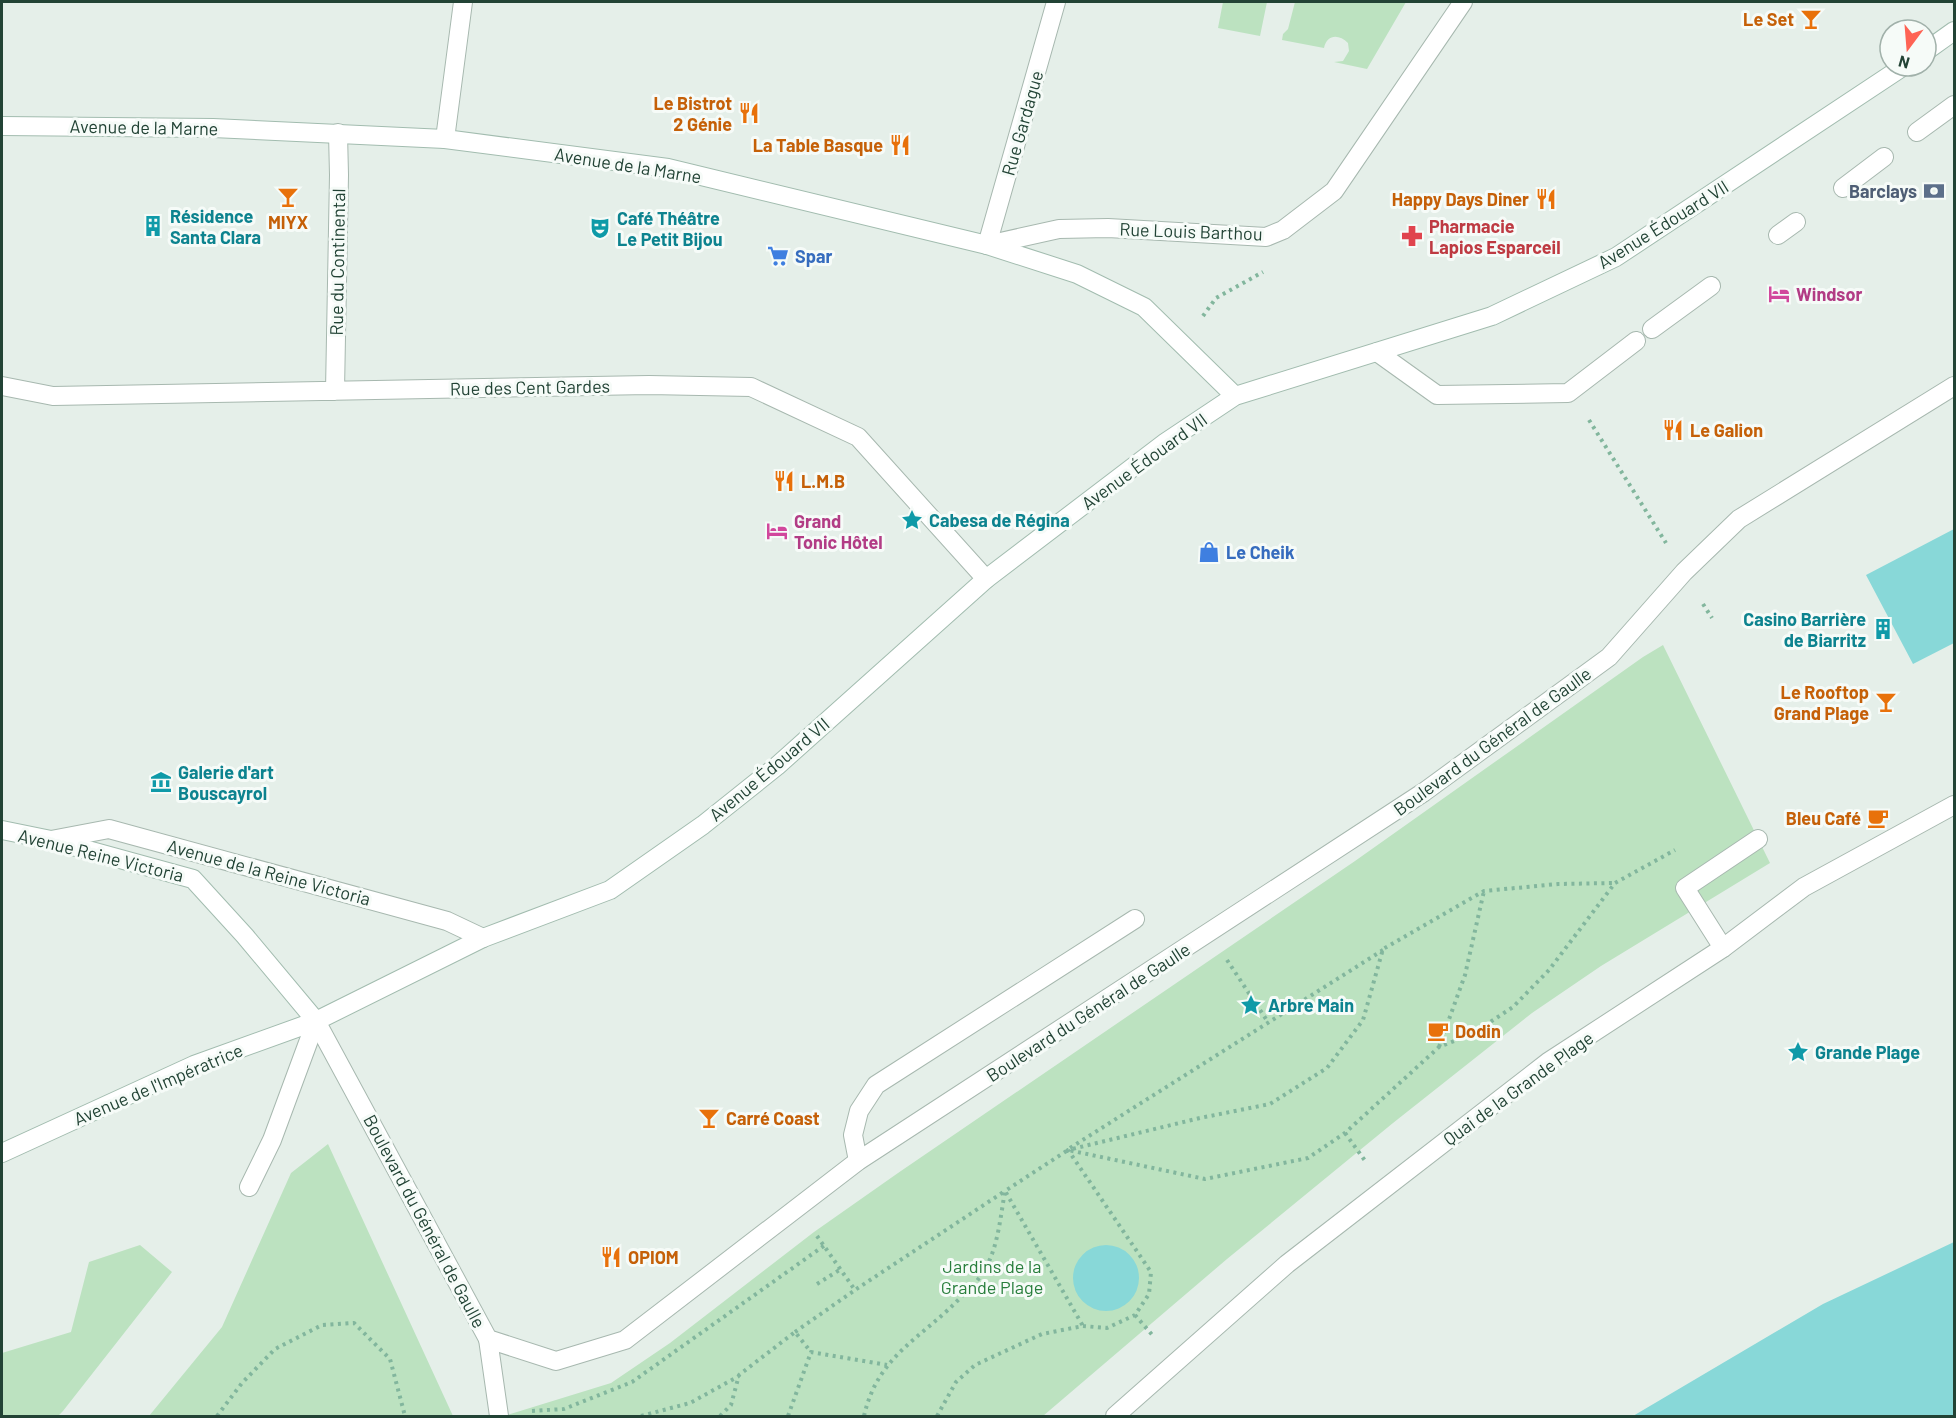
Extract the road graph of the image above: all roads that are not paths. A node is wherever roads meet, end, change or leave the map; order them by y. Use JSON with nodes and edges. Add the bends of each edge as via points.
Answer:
{"nodes":[{"id":1,"x":463,"y":2,"type":"edge"},
{"id":2,"x":1056,"y":2,"type":"edge"},
{"id":3,"x":1463,"y":2,"type":"edge"},
{"id":4,"x":1954,"y":31,"type":"edge"},
{"id":5,"x":1938,"y":42,"type":"edge"},
{"id":6,"x":1886,"y":78,"type":"edge"},
{"id":7,"x":1954,"y":105,"type":"edge"},
{"id":8,"x":2,"y":126,"type":"edge"},
{"id":9,"x":1917,"y":132,"type":"dead end"},
{"id":10,"x":338,"y":133,"type":"junction"},
{"id":11,"x":445,"y":139,"type":"junction"},
{"id":12,"x":1884,"y":157,"type":"dead end"},
{"id":13,"x":1843,"y":188,"type":"dead end"},
{"id":14,"x":1796,"y":222,"type":"dead end"},
{"id":15,"x":1778,"y":235,"type":"dead end"},
{"id":16,"x":987,"y":245,"type":"junction"},
{"id":17,"x":1711,"y":285,"type":"dead end"},
{"id":18,"x":1652,"y":329,"type":"dead end"},
{"id":19,"x":1636,"y":341,"type":"dead end"},
{"id":20,"x":1377,"y":352,"type":"junction"},
{"id":21,"x":2,"y":386,"type":"edge"},
{"id":22,"x":1954,"y":386,"type":"edge"},
{"id":23,"x":335,"y":391,"type":"junction"},
{"id":24,"x":1234,"y":396,"type":"junction"},
{"id":25,"x":986,"y":579,"type":"junction"},
{"id":26,"x":1954,"y":805,"type":"edge"},
{"id":27,"x":2,"y":830,"type":"edge"},
{"id":28,"x":1758,"y":839,"type":"dead end"},
{"id":29,"x":51,"y":840,"type":"junction"},
{"id":30,"x":1134,"y":919,"type":"dead end"},
{"id":31,"x":483,"y":938,"type":"junction"},
{"id":32,"x":1723,"y":948,"type":"junction"},
{"id":33,"x":316,"y":1021,"type":"junction"},
{"id":34,"x":2,"y":1153,"type":"edge"},
{"id":35,"x":858,"y":1161,"type":"junction"},
{"id":36,"x":249,"y":1188,"type":"dead end"},
{"id":37,"x":488,"y":1339,"type":"junction"},
{"id":38,"x":499,"y":1416,"type":"edge"},
{"id":39,"x":1115,"y":1416,"type":"edge"}],
"edges":[{"from":1,"to":11,"type":"street"},
{"from":2,"to":16,"type":"street","name":"Rue Gardague"},
{"from":3,"to":16,"type":"street","name":"Rue Louis Barthou","via":[[1334,191],[1283,230],[1266,237],[1059,229]]},
{"from":4,"to":5,"type":"street"},
{"from":6,"to":20,"type":"street","name":"Avenue Édouard VII","via":[[1616,257],[1492,316]]},
{"from":7,"to":9,"type":"street"},
{"from":8,"to":10,"type":"street","name":"Avenue de la Marne"},
{"from":10,"to":11,"type":"street","name":"Avenue de la Marne"},
{"from":10,"to":23,"type":"street","name":"Rue du Continental"},
{"from":11,"to":16,"type":"street","name":"Avenue de la Marne","via":[[668,168]]},
{"from":12,"to":13,"type":"street"},
{"from":14,"to":15,"type":"street"},
{"from":16,"to":24,"type":"street","name":"Avenue de la Marne","via":[[1077,274],[1144,307]]},
{"from":17,"to":18,"type":"street"},
{"from":19,"to":20,"type":"street","via":[[1568,393],[1437,395]]},
{"from":20,"to":24,"type":"street","name":"Avenue Édouard VII"},
{"from":21,"to":23,"type":"street","name":"Rue des Cent Gardes","via":[[53,396]]},
{"from":22,"to":35,"type":"street","name":"Boulevard du Général de Gaulle","via":[[1739,519],[1684,572],[1609,657],[1424,792]]},
{"from":23,"to":25,"type":"street","name":"Rue des Cent Gardes","via":[[751,387],[858,437]]},
{"from":24,"to":25,"type":"street","name":"Avenue Édouard VII","via":[[1166,442]]},
{"from":25,"to":31,"type":"street","name":"Avenue Édouard VII","via":[[777,765],[703,825],[610,890]]},
{"from":26,"to":32,"type":"street","name":"Quai de la Grande Plage","via":[[1804,886]]},
{"from":27,"to":29,"type":"street","name":"Avenue Reine Victoria"},
{"from":28,"to":32,"type":"street","via":[[1685,888]]},
{"from":29,"to":31,"type":"street","name":"Avenue de la Reine Victoria","via":[[109,829],[447,921]]},
{"from":29,"to":33,"type":"street","name":"Avenue Reine Victoria","via":[[193,879]]},
{"from":30,"to":35,"type":"street","via":[[876,1085],[860,1111],[853,1135]]},
{"from":31,"to":33,"type":"street","name":"Avenue Édouard VII"},
{"from":32,"to":39,"type":"street","name":"Quai de la Grande Plage","via":[[1548,1062],[1287,1264]]},
{"from":33,"to":34,"type":"street","name":"Avenue de l'Impératrice","via":[[194,1065]]},
{"from":33,"to":36,"type":"street","via":[[272,1140]]},
{"from":33,"to":37,"type":"street","name":"Boulevard du Général de Gaulle"},
{"from":35,"to":37,"type":"street","name":"Boulevard du Général de Gaulle","via":[[625,1340],[556,1361]]},
{"from":37,"to":38,"type":"street"}]}
